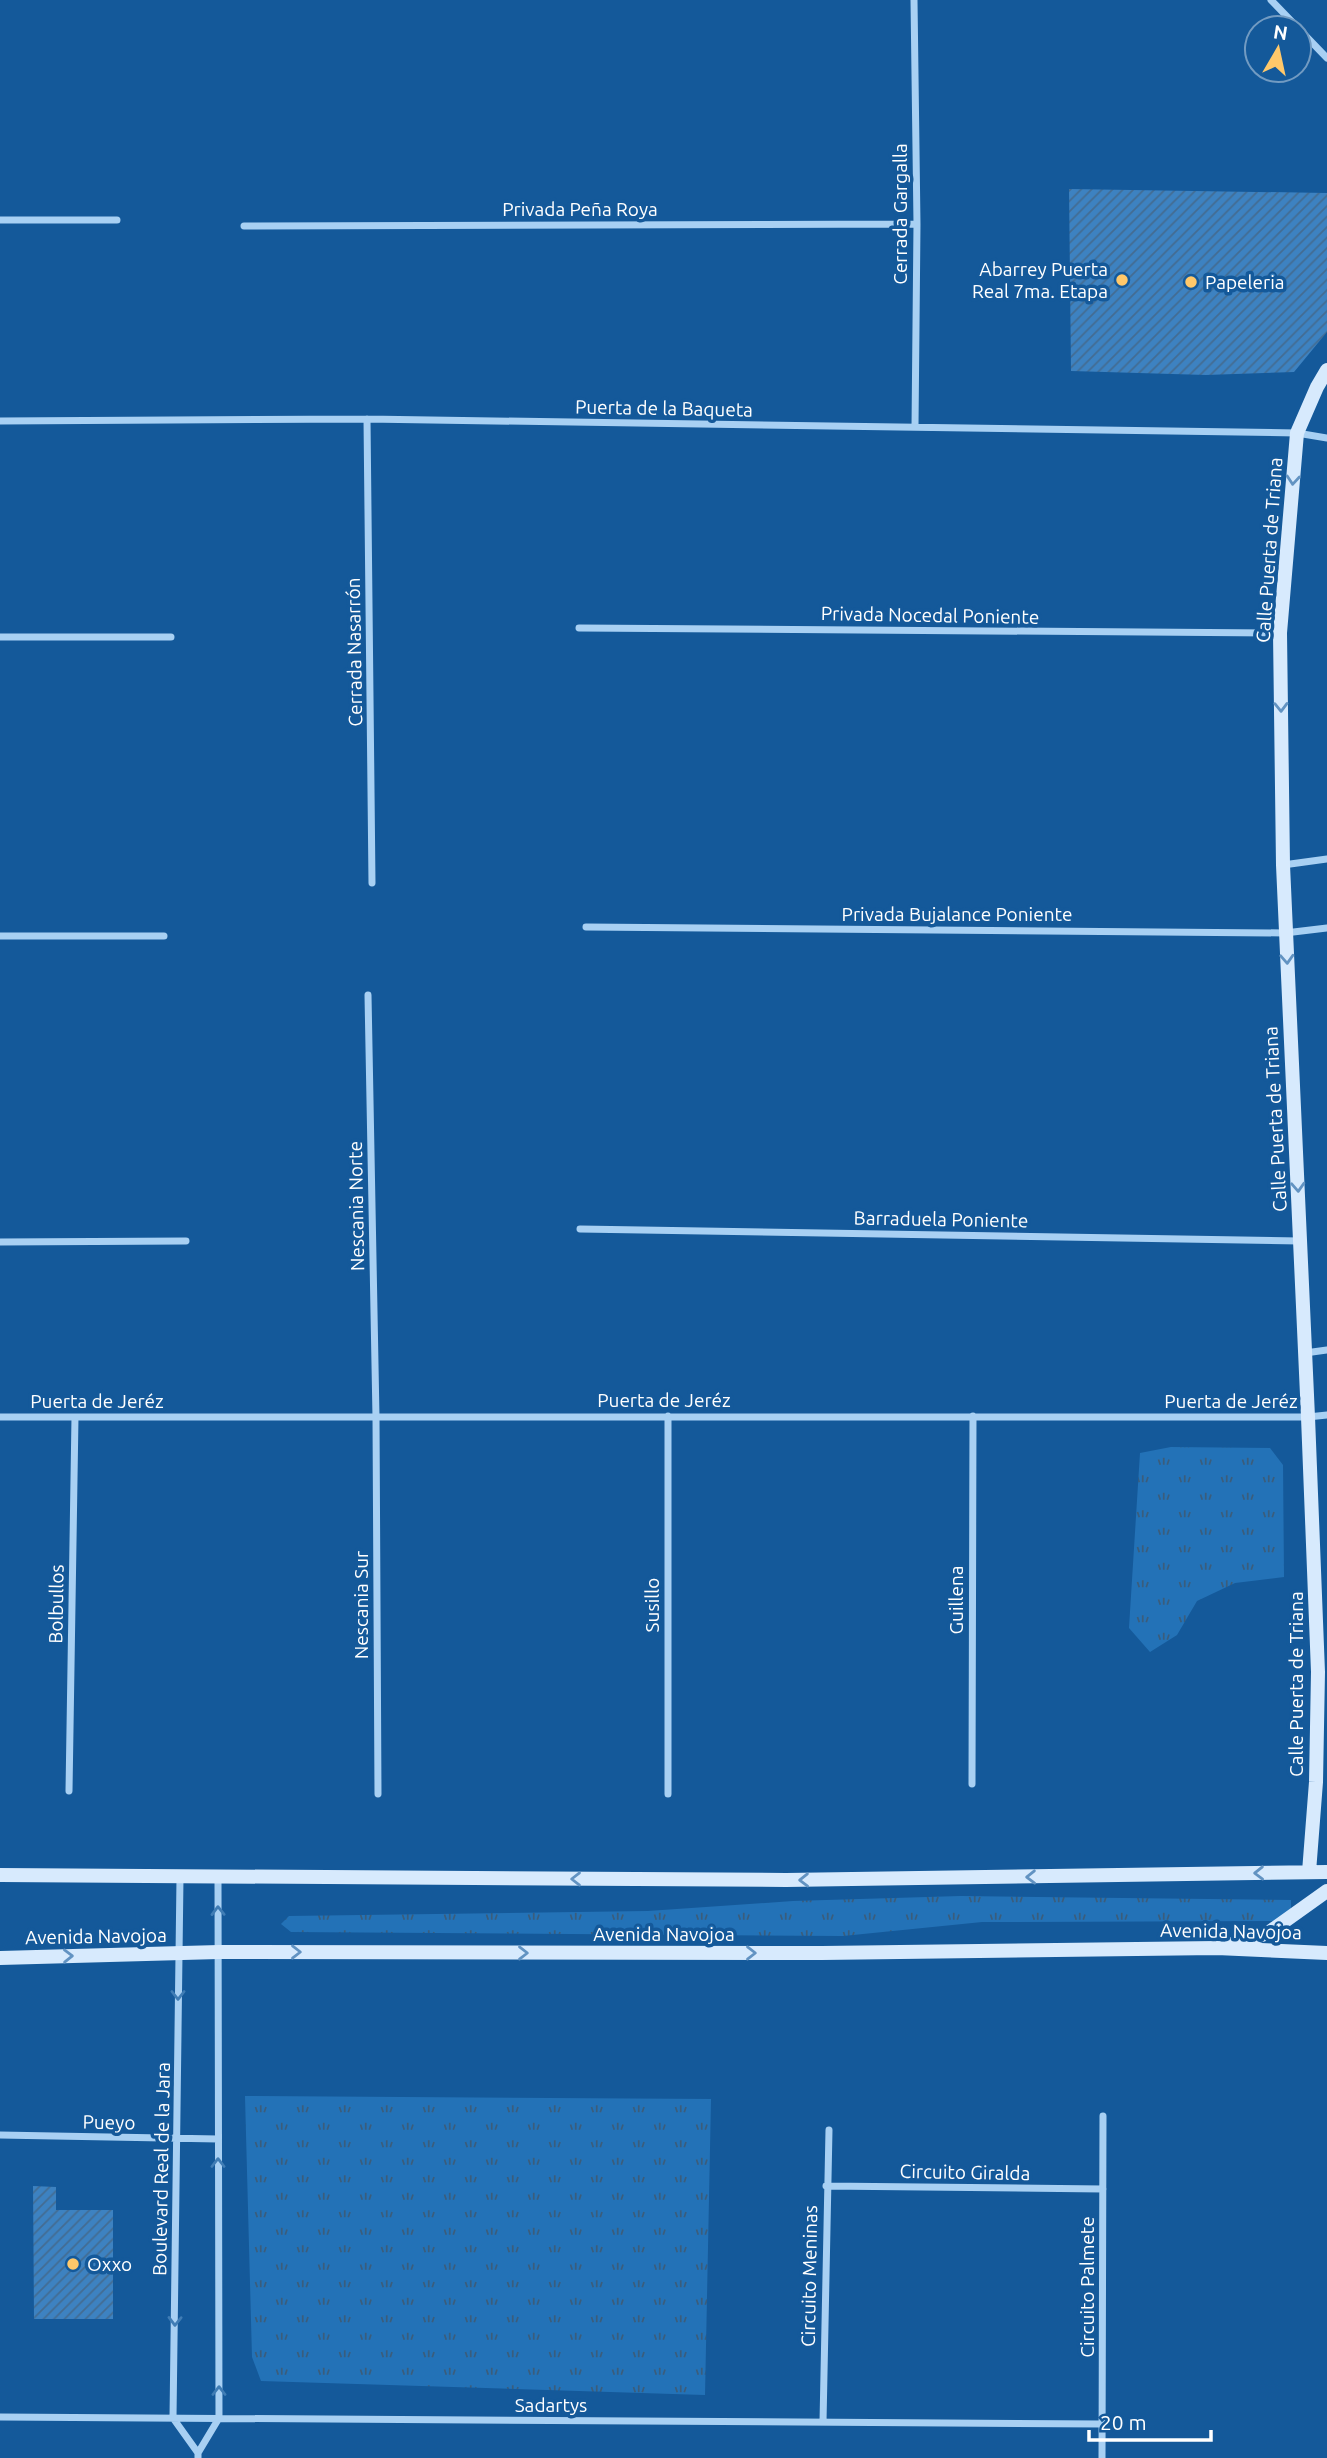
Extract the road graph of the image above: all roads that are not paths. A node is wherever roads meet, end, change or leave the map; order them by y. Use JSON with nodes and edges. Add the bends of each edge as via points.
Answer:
{"nodes":[{"id":1,"x":914,"y":0,"type":"edge"},
{"id":2,"x":1271,"y":0,"type":"edge"},
{"id":3,"x":1285,"y":14,"type":"edge"},
{"id":4,"x":1313,"y":43,"type":"edge"},
{"id":5,"x":1327,"y":58,"type":"edge"},
{"id":6,"x":117,"y":219,"type":"dead end"},
{"id":7,"x":0,"y":220,"type":"edge"},
{"id":8,"x":917,"y":224,"type":"junction"},
{"id":9,"x":244,"y":226,"type":"dead end"},
{"id":10,"x":1327,"y":370,"type":"edge"},
{"id":11,"x":367,"y":419,"type":"junction"},
{"id":12,"x":0,"y":421,"type":"edge"},
{"id":13,"x":915,"y":427,"type":"junction"},
{"id":14,"x":1297,"y":433,"type":"junction"},
{"id":15,"x":1327,"y":438,"type":"edge"},
{"id":16,"x":579,"y":628,"type":"dead end"},
{"id":17,"x":1280,"y":633,"type":"junction"},
{"id":18,"x":0,"y":637,"type":"edge"},
{"id":19,"x":171,"y":637,"type":"dead end"},
{"id":20,"x":1327,"y":859,"type":"edge"},
{"id":21,"x":1283,"y":865,"type":"junction"},
{"id":22,"x":372,"y":883,"type":"dead end"},
{"id":23,"x":586,"y":927,"type":"dead end"},
{"id":24,"x":1327,"y":928,"type":"edge"},
{"id":25,"x":1285,"y":933,"type":"junction"},
{"id":26,"x":0,"y":936,"type":"edge"},
{"id":27,"x":164,"y":936,"type":"dead end"},
{"id":28,"x":368,"y":995,"type":"dead end"},
{"id":29,"x":580,"y":1229,"type":"dead end"},
{"id":30,"x":186,"y":1241,"type":"dead end"},
{"id":31,"x":1301,"y":1241,"type":"junction"},
{"id":32,"x":0,"y":1242,"type":"edge"},
{"id":33,"x":1327,"y":1350,"type":"edge"},
{"id":34,"x":1305,"y":1353,"type":"junction"},
{"id":35,"x":1327,"y":1415,"type":"edge"},
{"id":36,"x":668,"y":1416,"type":"junction"},
{"id":37,"x":973,"y":1416,"type":"junction"},
{"id":38,"x":0,"y":1417,"type":"edge"},
{"id":39,"x":75,"y":1417,"type":"junction"},
{"id":40,"x":376,"y":1417,"type":"junction"},
{"id":41,"x":1308,"y":1417,"type":"junction"},
{"id":42,"x":1322,"y":1672,"type":"edge"},
{"id":43,"x":972,"y":1784,"type":"dead end"},
{"id":44,"x":69,"y":1791,"type":"dead end"},
{"id":45,"x":378,"y":1794,"type":"dead end"},
{"id":46,"x":668,"y":1794,"type":"dead end"},
{"id":47,"x":1309,"y":1872,"type":"junction"},
{"id":48,"x":1327,"y":1872,"type":"edge"},
{"id":49,"x":0,"y":1875,"type":"edge"},
{"id":50,"x":180,"y":1878,"type":"junction"},
{"id":51,"x":218,"y":1878,"type":"junction"},
{"id":52,"x":1327,"y":1891,"type":"edge"},
{"id":53,"x":1217,"y":1948,"type":"junction"},
{"id":54,"x":219,"y":1952,"type":"junction"},
{"id":55,"x":178,"y":1953,"type":"junction"},
{"id":56,"x":1327,"y":1953,"type":"edge"},
{"id":57,"x":0,"y":1958,"type":"edge"},
{"id":58,"x":1103,"y":2116,"type":"dead end"},
{"id":59,"x":829,"y":2130,"type":"dead end"},
{"id":60,"x":0,"y":2136,"type":"edge"},
{"id":61,"x":177,"y":2139,"type":"junction"},
{"id":62,"x":218,"y":2139,"type":"junction"},
{"id":63,"x":826,"y":2186,"type":"junction"},
{"id":64,"x":1103,"y":2189,"type":"junction"},
{"id":65,"x":0,"y":2417,"type":"edge"},
{"id":66,"x":173,"y":2418,"type":"junction"},
{"id":67,"x":219,"y":2418,"type":"junction"},
{"id":68,"x":823,"y":2422,"type":"junction"},
{"id":69,"x":1102,"y":2424,"type":"junction"},
{"id":70,"x":198,"y":2456,"type":"edge"},
{"id":71,"x":1102,"y":2458,"type":"edge"}],
"edges":[{"from":1,"to":8,"type":"street","name":"Cerrada Gargalla"},
{"from":2,"to":3,"type":"street"},
{"from":4,"to":5,"type":"street"},
{"from":6,"to":7,"type":"street"},
{"from":8,"to":9,"type":"street","name":"Privada Peña Roya"},
{"from":8,"to":13,"type":"street","name":"Cerrada Gargalla"},
{"from":10,"to":14,"type":"street","name":"Calle Puerta de Triana"},
{"from":11,"to":12,"type":"street","name":"Puerta de la Baqueta"},
{"from":11,"to":13,"type":"street","name":"Puerta de la Baqueta"},
{"from":11,"to":22,"type":"street","name":"Cerrada Nasarrón"},
{"from":13,"to":14,"type":"street","name":"Puerta de la Baqueta"},
{"from":14,"to":15,"type":"street","name":"Puerta de la Baqueta"},
{"from":14,"to":17,"type":"street","name":"Calle Puerta de Triana","one_way":true},
{"from":16,"to":17,"type":"street","name":"Privada Nocedal Poniente"},
{"from":17,"to":21,"type":"street","name":"Calle Puerta de Triana","one_way":true},
{"from":18,"to":19,"type":"street"},
{"from":20,"to":21,"type":"street"},
{"from":21,"to":25,"type":"street","name":"Calle Puerta de Triana"},
{"from":23,"to":25,"type":"street","name":"Privada Bujalance Poniente"},
{"from":24,"to":25,"type":"street","name":"Privada Bujalance Poniente"},
{"from":25,"to":31,"type":"street","name":"Calle Puerta de Triana","one_way":true},
{"from":26,"to":27,"type":"street"},
{"from":28,"to":40,"type":"street","name":"Nescania Norte"},
{"from":29,"to":31,"type":"street","name":"Barraduela Poniente"},
{"from":30,"to":32,"type":"street"},
{"from":31,"to":34,"type":"street","name":"Calle Puerta de Triana"},
{"from":33,"to":34,"type":"street"},
{"from":34,"to":41,"type":"street","name":"Calle Puerta de Triana"},
{"from":35,"to":41,"type":"street","name":"Puerta de Jeréz"},
{"from":36,"to":37,"type":"street","name":"Puerta de Jeréz"},
{"from":36,"to":40,"type":"street","name":"Puerta de Jeréz"},
{"from":36,"to":46,"type":"street","name":"Susillo"},
{"from":37,"to":41,"type":"street","name":"Puerta de Jeréz"},
{"from":37,"to":43,"type":"street","name":"Guillena"},
{"from":38,"to":39,"type":"street","name":"Puerta de Jeréz"},
{"from":39,"to":40,"type":"street","name":"Puerta de Jeréz"},
{"from":39,"to":44,"type":"street","name":"Bolbullos"},
{"from":40,"to":45,"type":"street","name":"Nescania Sur"},
{"from":41,"to":42,"type":"street","name":"Calle Puerta de Triana"},
{"from":42,"to":47,"type":"street","name":"Calle Puerta de Triana"},
{"from":47,"to":48,"type":"street"},
{"from":47,"to":51,"type":"street","one_way":true,"via":[[786,1880]]},
{"from":49,"to":50,"type":"street"},
{"from":50,"to":51,"type":"street"},
{"from":50,"to":55,"type":"street","name":"Boulevard Real de la Jara"},
{"from":54,"to":51,"type":"street","one_way":true},
{"from":52,"to":53,"type":"street","via":[[1268,1933]]},
{"from":54,"to":53,"type":"street","name":"Avenida Navojoa","one_way":true},
{"from":53,"to":56,"type":"street","name":"Avenida Navojoa"},
{"from":54,"to":55,"type":"street","name":"Avenida Navojoa"},
{"from":54,"to":62,"type":"street"},
{"from":57,"to":55,"type":"street","name":"Avenida Navojoa","one_way":true},
{"from":55,"to":61,"type":"street","name":"Boulevard Real de la Jara","one_way":true},
{"from":58,"to":64,"type":"street","name":"Circuito Palmete"},
{"from":59,"to":63,"type":"street","name":"Circuito Meninas"},
{"from":60,"to":61,"type":"street","name":"Pueyo"},
{"from":61,"to":62,"type":"street","name":"Pueyo"},
{"from":61,"to":66,"type":"street","name":"Boulevard Real de la Jara","one_way":true},
{"from":67,"to":62,"type":"street","one_way":true},
{"from":63,"to":64,"type":"street","name":"Circuito Giralda"},
{"from":63,"to":68,"type":"street","name":"Circuito Meninas"},
{"from":64,"to":69,"type":"street","name":"Circuito Palmete"},
{"from":65,"to":66,"type":"street","name":"Sadartys"},
{"from":66,"to":67,"type":"street","name":"Sadartys"},
{"from":66,"to":70,"type":"street"},
{"from":67,"to":68,"type":"street","name":"Sadartys"},
{"from":67,"to":70,"type":"street"},
{"from":68,"to":69,"type":"street","name":"Sadartys"},
{"from":69,"to":71,"type":"street","name":"Circuito Palmete"}]}
